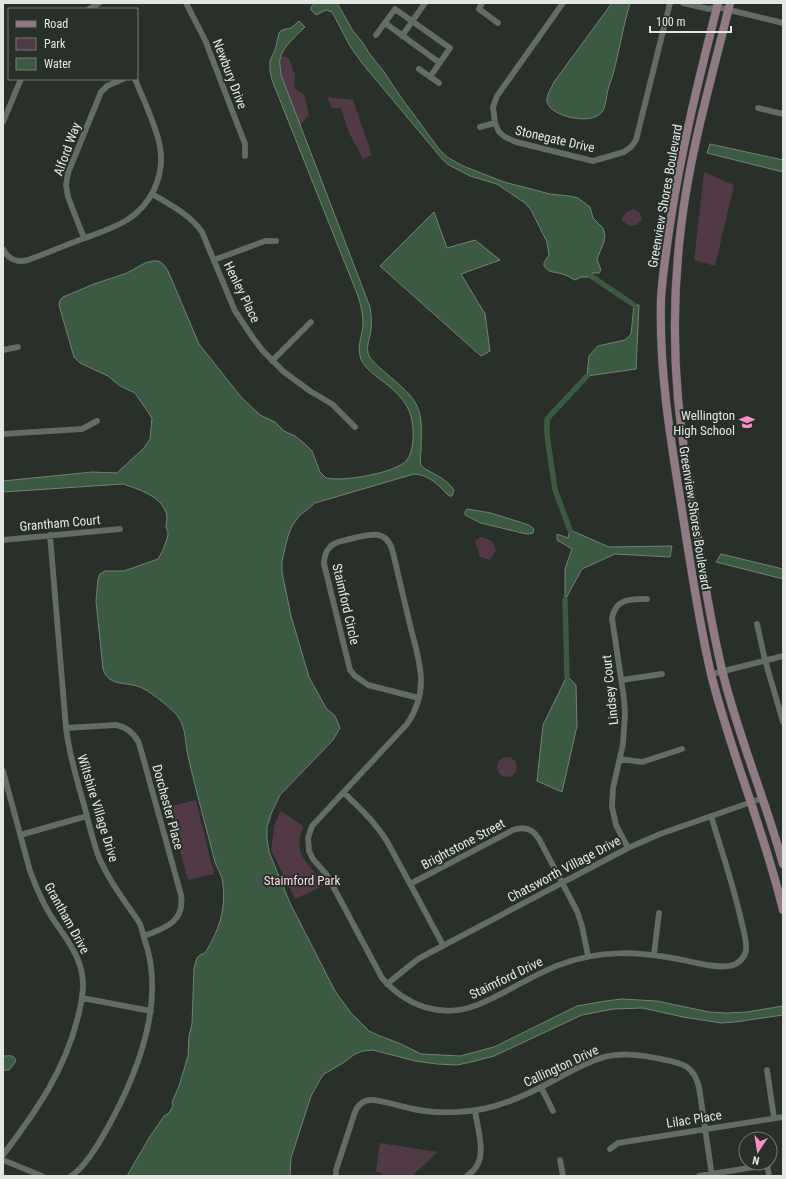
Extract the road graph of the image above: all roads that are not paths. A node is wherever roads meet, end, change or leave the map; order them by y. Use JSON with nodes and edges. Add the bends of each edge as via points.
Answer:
{"nodes":[{"id":1,"x":99,"y":3,"type":"edge"},
{"id":2,"x":186,"y":3,"type":"edge"},
{"id":3,"x":425,"y":3,"type":"edge"},
{"id":4,"x":482,"y":3,"type":"edge"},
{"id":5,"x":563,"y":3,"type":"edge"},
{"id":6,"x":670,"y":3,"type":"edge"},
{"id":7,"x":684,"y":3,"type":"edge"},
{"id":8,"x":716,"y":4,"type":"edge"},
{"id":9,"x":730,"y":6,"type":"edge"},
{"id":10,"x":91,"y":7,"type":"edge"},
{"id":11,"x":412,"y":22,"type":"junction"},
{"id":12,"x":385,"y":23,"type":"junction"},
{"id":13,"x":498,"y":23,"type":"dead end"},
{"id":14,"x":783,"y":23,"type":"edge"},
{"id":15,"x":376,"y":35,"type":"dead end"},
{"id":16,"x":402,"y":36,"type":"junction"},
{"id":17,"x":440,"y":63,"type":"junction"},
{"id":18,"x":419,"y":69,"type":"dead end"},
{"id":19,"x":430,"y":77,"type":"junction"},
{"id":20,"x":21,"y":80,"type":"edge"},
{"id":21,"x":121,"y":80,"type":"edge"},
{"id":22,"x":135,"y":80,"type":"edge"},
{"id":23,"x":439,"y":83,"type":"dead end"},
{"id":24,"x":758,"y":108,"type":"dead end"},
{"id":25,"x":783,"y":114,"type":"edge"},
{"id":26,"x":3,"y":122,"type":"edge"},
{"id":27,"x":495,"y":123,"type":"junction"},
{"id":28,"x":480,"y":127,"type":"dead end"},
{"id":29,"x":245,"y":156,"type":"dead end"},
{"id":30,"x":152,"y":194,"type":"junction"},
{"id":31,"x":84,"y":238,"type":"junction"},
{"id":32,"x":276,"y":241,"type":"dead end"},
{"id":33,"x":3,"y":250,"type":"edge"},
{"id":34,"x":214,"y":260,"type":"junction"},
{"id":35,"x":311,"y":322,"type":"dead end"},
{"id":36,"x":18,"y":347,"type":"dead end"},
{"id":37,"x":3,"y":350,"type":"edge"},
{"id":38,"x":272,"y":361,"type":"junction"},
{"id":39,"x":97,"y":421,"type":"dead end"},
{"id":40,"x":355,"y":427,"type":"dead end"},
{"id":41,"x":3,"y":434,"type":"edge"},
{"id":42,"x":688,"y":473,"type":"junction"},
{"id":43,"x":676,"y":474,"type":"junction"},
{"id":44,"x":120,"y":529,"type":"dead end"},
{"id":45,"x":50,"y":535,"type":"junction"},
{"id":46,"x":3,"y":540,"type":"edge"},
{"id":47,"x":647,"y":599,"type":"dead end"},
{"id":48,"x":757,"y":624,"type":"dead end"},
{"id":49,"x":783,"y":656,"type":"edge"},
{"id":50,"x":766,"y":660,"type":"junction"},
{"id":51,"x":722,"y":671,"type":"junction"},
{"id":52,"x":662,"y":674,"type":"dead end"},
{"id":53,"x":712,"y":674,"type":"junction"},
{"id":54,"x":622,"y":680,"type":"junction"},
{"id":55,"x":419,"y":698,"type":"junction"},
{"id":56,"x":783,"y":722,"type":"edge"},
{"id":57,"x":66,"y":728,"type":"junction"},
{"id":58,"x":682,"y":749,"type":"dead end"},
{"id":59,"x":620,"y":759,"type":"junction"},
{"id":60,"x":3,"y":771,"type":"edge"},
{"id":61,"x":344,"y":792,"type":"junction"},
{"id":62,"x":762,"y":798,"type":"junction"},
{"id":63,"x":752,"y":802,"type":"junction"},
{"id":64,"x":87,"y":816,"type":"junction"},
{"id":65,"x":711,"y":816,"type":"junction"},
{"id":66,"x":20,"y":835,"type":"junction"},
{"id":67,"x":628,"y":848,"type":"junction"},
{"id":68,"x":783,"y":864,"type":"edge"},
{"id":69,"x":562,"y":883,"type":"junction"},
{"id":70,"x":410,"y":884,"type":"junction"},
{"id":71,"x":783,"y":910,"type":"edge"},
{"id":72,"x":660,"y":913,"type":"dead end"},
{"id":73,"x":144,"y":936,"type":"junction"},
{"id":74,"x":443,"y":946,"type":"junction"},
{"id":75,"x":654,"y":954,"type":"junction"},
{"id":76,"x":588,"y":956,"type":"junction"},
{"id":77,"x":387,"y":984,"type":"junction"},
{"id":78,"x":82,"y":998,"type":"junction"},
{"id":79,"x":151,"y":1010,"type":"junction"},
{"id":80,"x":767,"y":1070,"type":"dead end"},
{"id":81,"x":541,"y":1088,"type":"junction"},
{"id":82,"x":475,"y":1111,"type":"junction"},
{"id":83,"x":553,"y":1111,"type":"dead end"},
{"id":84,"x":783,"y":1117,"type":"edge"},
{"id":85,"x":774,"y":1118,"type":"junction"},
{"id":86,"x":706,"y":1128,"type":"junction"},
{"id":87,"x":610,"y":1149,"type":"dead end"},
{"id":88,"x":3,"y":1154,"type":"edge"},
{"id":89,"x":3,"y":1160,"type":"edge"},
{"id":90,"x":560,"y":1160,"type":"dead end"},
{"id":91,"x":738,"y":1170,"type":"edge"},
{"id":92,"x":712,"y":1175,"type":"edge"},
{"id":93,"x":42,"y":1176,"type":"edge"},
{"id":94,"x":71,"y":1176,"type":"edge"},
{"id":95,"x":336,"y":1176,"type":"edge"},
{"id":96,"x":467,"y":1176,"type":"edge"},
{"id":97,"x":563,"y":1176,"type":"edge"},
{"id":98,"x":699,"y":1176,"type":"edge"}],
"edges":[{"from":1,"to":10,"type":"street"},
{"from":2,"to":29,"type":"street","name":"Newbury Drive","via":[[205,40],[245,144]]},
{"from":3,"to":11,"type":"street"},
{"from":4,"to":13,"type":"street","via":[[479,9]]},
{"from":5,"to":27,"type":"street","via":[[497,96],[493,107]]},
{"from":6,"to":27,"type":"street","name":"Stonegate Drive","via":[[637,135],[634,143],[624,152],[589,161],[512,141],[500,132]]},
{"from":7,"to":8,"type":"street","via":[[709,9]]},
{"from":8,"to":9,"type":"street"},
{"from":8,"to":43,"type":"street","name":"Greenview Shores Boulevard","via":[[680,163],[661,298],[665,400]]},
{"from":9,"to":14,"type":"street"},
{"from":9,"to":42,"type":"street","name":"Greenview Shores Boulevard","via":[[691,162],[678,260],[676,362]]},
{"from":11,"to":12,"type":"street","via":[[395,9]]},
{"from":11,"to":16,"type":"street"},
{"from":11,"to":17,"type":"street","via":[[450,48]]},
{"from":12,"to":15,"type":"street"},
{"from":12,"to":16,"type":"street"},
{"from":16,"to":17,"type":"street"},
{"from":17,"to":19,"type":"street"},
{"from":18,"to":19,"type":"street"},
{"from":19,"to":23,"type":"street"},
{"from":20,"to":26,"type":"street"},
{"from":21,"to":31,"type":"street","name":"Alford Way","via":[[107,86],[101,92],[67,177],[66,193]]},
{"from":22,"to":30,"type":"street","via":[[160,146],[160,170]]},
{"from":24,"to":25,"type":"street"},
{"from":27,"to":28,"type":"street"},
{"from":30,"to":31,"type":"street","via":[[141,209],[126,221]]},
{"from":30,"to":34,"type":"street","name":"Henley Place","via":[[182,211],[196,224]]},
{"from":31,"to":33,"type":"street","via":[[24,261],[13,260]]},
{"from":32,"to":34,"type":"street","via":[[265,241]]},
{"from":34,"to":38,"type":"street","name":"Henley Place","via":[[238,315]]},
{"from":35,"to":38,"type":"street"},
{"from":36,"to":37,"type":"street"},
{"from":38,"to":40,"type":"street","name":"Henley Place","via":[[297,382],[332,404]]},
{"from":39,"to":41,"type":"street","via":[[82,429]]},
{"from":42,"to":43,"type":"street"},
{"from":42,"to":51,"type":"street","name":"Greenview Shores Boulevard"},
{"from":43,"to":53,"type":"street","name":"Greenview Shores Boulevard","via":[[696,598]]},
{"from":44,"to":45,"type":"street","name":"Grantham Court"},
{"from":45,"to":46,"type":"street","name":"Grantham Court"},
{"from":45,"to":57,"type":"street","name":"Wiltshire Village Drive"},
{"from":47,"to":54,"type":"street","name":"Lindsey Court","via":[[625,600],[616,607],[613,614]]},
{"from":48,"to":50,"type":"street"},
{"from":49,"to":50,"type":"street"},
{"from":50,"to":51,"type":"street"},
{"from":50,"to":56,"type":"street"},
{"from":51,"to":53,"type":"street"},
{"from":51,"to":62,"type":"street","name":"Greenview Shores Boulevard"},
{"from":52,"to":54,"type":"street"},
{"from":53,"to":63,"type":"street","name":"Greenview Shores Boulevard","via":[[733,748]]},
{"from":54,"to":59,"type":"street","name":"Lindsey Court","via":[[625,729]]},
{"from":55,"to":55,"type":"street","name":"Staimford Circle","via":[[368,685],[361,682],[350,670],[324,564],[328,550],[336,542],[373,534],[384,537],[391,546],[420,669]]},
{"from":55,"to":61,"type":"street","name":"Staimford Drive","via":[[404,728]]},
{"from":57,"to":64,"type":"street","name":"Wiltshire Village Drive"},
{"from":57,"to":73,"type":"street","name":"Dorchester Place","via":[[116,725],[130,731],[139,743],[181,895],[179,913],[172,923]]},
{"from":58,"to":59,"type":"street","via":[[642,762]]},
{"from":59,"to":67,"type":"street","name":"Lindsey Court","via":[[613,788],[612,807],[616,824]]},
{"from":60,"to":66,"type":"street","name":"Grantham Drive"},
{"from":61,"to":70,"type":"street","via":[[380,830]]},
{"from":61,"to":77,"type":"street","name":"Staimford Drive","via":[[312,826],[308,847]]},
{"from":62,"to":63,"type":"street","name":"Chatsworth Village Drive"},
{"from":62,"to":68,"type":"street","name":"Greenview Shores Boulevard"},
{"from":63,"to":65,"type":"street","name":"Chatsworth Village Drive"},
{"from":63,"to":71,"type":"street","name":"Greenview Shores Boulevard"},
{"from":64,"to":66,"type":"street"},
{"from":64,"to":73,"type":"street","name":"Wiltshire Village Drive","via":[[103,866],[137,919]]},
{"from":65,"to":67,"type":"street","name":"Chatsworth Village Drive"},
{"from":65,"to":75,"type":"street","name":"Staimford Drive","via":[[740,916],[746,942],[745,953],[738,962],[728,966]]},
{"from":66,"to":78,"type":"street","name":"Grantham Drive","via":[[30,872],[40,896],[79,961],[83,980]]},
{"from":67,"to":69,"type":"street","name":"Chatsworth Village Drive"},
{"from":69,"to":70,"type":"street","name":"Brightstone Street","via":[[537,836],[520,828]]},
{"from":69,"to":74,"type":"street","name":"Chatsworth Village Drive"},
{"from":69,"to":76,"type":"street","name":"Brightstone Street","via":[[580,919]]},
{"from":70,"to":74,"type":"street"},
{"from":72,"to":75,"type":"street"},
{"from":73,"to":79,"type":"street","name":"Wiltshire Village Drive","via":[[152,976]]},
{"from":74,"to":77,"type":"street","name":"Chatsworth Village Drive","via":[[411,963]]},
{"from":75,"to":76,"type":"street","name":"Staimford Drive","via":[[622,952]]},
{"from":76,"to":77,"type":"street","name":"Staimford Drive","via":[[558,965],[471,1008],[460,1010],[441,1010],[418,1005]]},
{"from":78,"to":79,"type":"street"},
{"from":78,"to":88,"type":"street","name":"Grantham Drive","via":[[70,1046],[54,1082],[32,1117]]},
{"from":79,"to":94,"type":"street","name":"Wiltshire Village Drive","via":[[134,1072],[119,1106],[104,1135],[80,1169]]},
{"from":80,"to":85,"type":"street"},
{"from":81,"to":82,"type":"street","name":"Callington Drive","via":[[511,1102]]},
{"from":81,"to":83,"type":"street"},
{"from":81,"to":86,"type":"street","name":"Callington Drive","via":[[584,1065],[611,1056],[631,1054],[677,1062],[688,1068],[697,1080]]},
{"from":82,"to":95,"type":"street","name":"Callington Drive","via":[[439,1112],[374,1100],[362,1102],[354,1112]]},
{"from":82,"to":96,"type":"street","via":[[480,1158],[475,1169]]},
{"from":84,"to":85,"type":"street","name":"Lilac Place"},
{"from":85,"to":86,"type":"street","name":"Lilac Place"},
{"from":86,"to":87,"type":"street","name":"Lilac Place","via":[[618,1143]]},
{"from":86,"to":92,"type":"street","name":"Callington Drive"},
{"from":89,"to":93,"type":"street"},
{"from":90,"to":97,"type":"street"},
{"from":91,"to":92,"type":"street"},
{"from":92,"to":98,"type":"street"}]}
